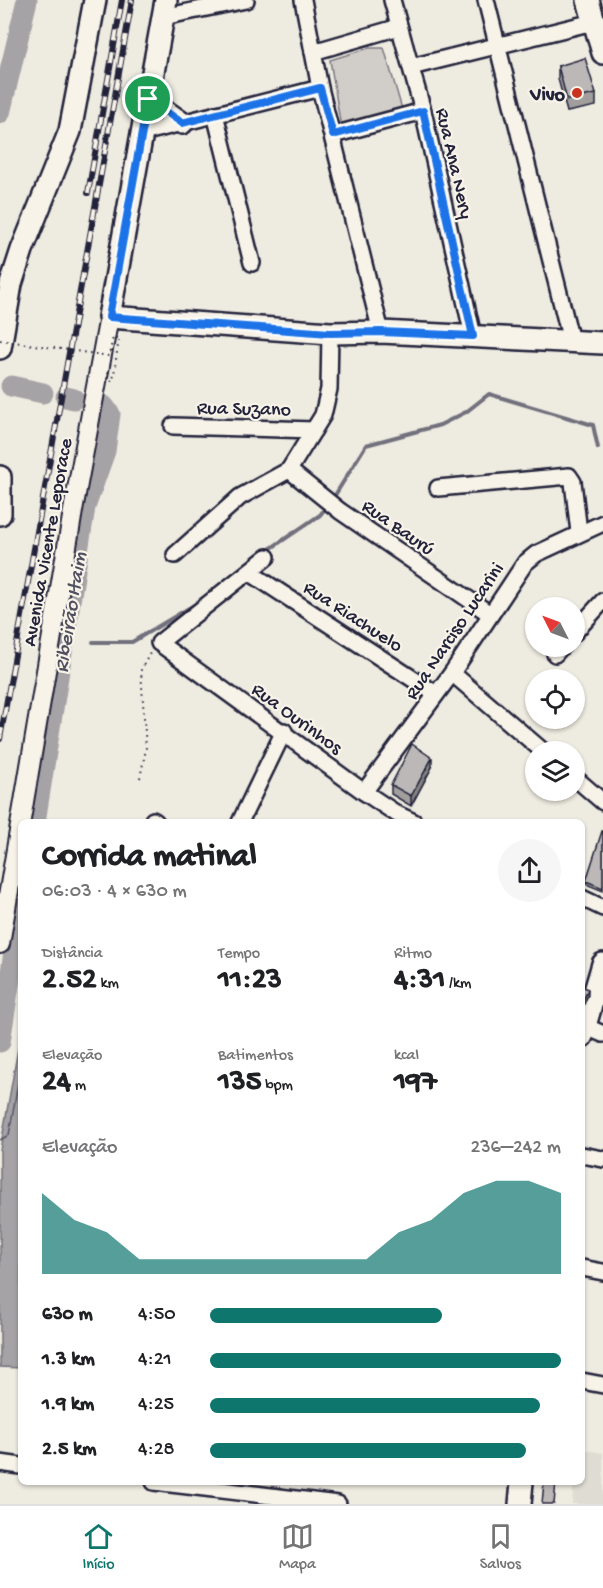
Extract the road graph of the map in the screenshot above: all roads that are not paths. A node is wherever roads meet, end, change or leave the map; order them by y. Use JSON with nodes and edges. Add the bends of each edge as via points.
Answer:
{"nodes":[{"id":1,"x":95,"y":0,"type":"edge"},
{"id":2,"x":246,"y":0,"type":"edge"},
{"id":3,"x":303,"y":0,"type":"edge"},
{"id":4,"x":392,"y":0,"type":"edge"},
{"id":5,"x":486,"y":0,"type":"edge"},
{"id":6,"x":588,"y":0,"type":"edge"},
{"id":7,"x":165,"y":9,"type":"edge"},
{"id":8,"x":598,"y":22,"type":"edge"},
{"id":9,"x":399,"y":27,"type":"junction"},
{"id":10,"x":498,"y":47,"type":"junction"},
{"id":11,"x":313,"y":52,"type":"junction"},
{"id":12,"x":603,"y":53,"type":"edge"},
{"id":13,"x":411,"y":67,"type":"junction"},
{"id":14,"x":320,"y":88,"type":"junction"},
{"id":15,"x":148,"y":99,"type":"junction"},
{"id":16,"x":423,"y":111,"type":"junction"},
{"id":17,"x":215,"y":114,"type":"junction"},
{"id":18,"x":182,"y":123,"type":"junction"},
{"id":19,"x":142,"y":133,"type":"junction"},
{"id":20,"x":333,"y":135,"type":"junction"},
{"id":21,"x":252,"y":263,"type":"dead end"},
{"id":22,"x":109,"y":317,"type":"junction"},
{"id":23,"x":381,"y":332,"type":"junction"},
{"id":24,"x":330,"y":333,"type":"junction"},
{"id":25,"x":473,"y":336,"type":"junction"},
{"id":26,"x":571,"y":340,"type":"junction"},
{"id":27,"x":603,"y":343,"type":"edge"},
{"id":28,"x":0,"y":348,"type":"edge"},
{"id":29,"x":172,"y":426,"type":"dead end"},
{"id":30,"x":314,"y":430,"type":"junction"},
{"id":31,"x":288,"y":470,"type":"junction"},
{"id":32,"x":0,"y":477,"type":"edge"},
{"id":33,"x":0,"y":483,"type":"edge"},
{"id":34,"x":438,"y":488,"type":"dead end"},
{"id":35,"x":0,"y":506,"type":"edge"},
{"id":36,"x":0,"y":514,"type":"edge"},
{"id":37,"x":603,"y":522,"type":"edge"},
{"id":38,"x":579,"y":532,"type":"junction"},
{"id":39,"x":175,"y":555,"type":"dead end"},
{"id":40,"x":267,"y":557,"type":"dead end"},
{"id":41,"x":249,"y":572,"type":"junction"},
{"id":42,"x":603,"y":601,"type":"edge"},
{"id":43,"x":490,"y":614,"type":"junction"},
{"id":44,"x":585,"y":621,"type":"edge"},
{"id":45,"x":452,"y":673,"type":"junction"},
{"id":46,"x":436,"y":694,"type":"junction"},
{"id":47,"x":284,"y":731,"type":"junction"},
{"id":48,"x":531,"y":741,"type":"edge"},
{"id":49,"x":585,"y":786,"type":"edge"},
{"id":50,"x":364,"y":792,"type":"junction"},
{"id":51,"x":603,"y":802,"type":"edge"},
{"id":52,"x":395,"y":818,"type":"edge"},
{"id":53,"x":22,"y":819,"type":"edge"},
{"id":54,"x":241,"y":819,"type":"edge"},
{"id":55,"x":18,"y":840,"type":"edge"},
{"id":56,"x":585,"y":899,"type":"edge"},
{"id":57,"x":603,"y":908,"type":"edge"},
{"id":58,"x":0,"y":944,"type":"edge"},
{"id":59,"x":603,"y":964,"type":"edge"},
{"id":60,"x":588,"y":1030,"type":"edge"},
{"id":61,"x":585,"y":1156,"type":"edge"},
{"id":62,"x":603,"y":1159,"type":"edge"},
{"id":63,"x":585,"y":1269,"type":"edge"},
{"id":64,"x":603,"y":1272,"type":"edge"},
{"id":65,"x":585,"y":1382,"type":"edge"},
{"id":66,"x":603,"y":1385,"type":"edge"},
{"id":67,"x":0,"y":1463,"type":"edge"},
{"id":68,"x":18,"y":1466,"type":"edge"},
{"id":69,"x":177,"y":1485,"type":"edge"},
{"id":70,"x":522,"y":1485,"type":"edge"},
{"id":71,"x":308,"y":1502,"type":"edge"},
{"id":72,"x":338,"y":1504,"type":"edge"},
{"id":73,"x":520,"y":1504,"type":"edge"}],
"edges":[{"from":1,"to":28,"type":"main road","via":[[70,131],[11,284]]},
{"from":2,"to":7,"type":"street"},
{"from":3,"to":11,"type":"street"},
{"from":4,"to":9,"type":"street","name":"Rua Ana Nery"},
{"from":5,"to":10,"type":"street"},
{"from":6,"to":8,"type":"main road"},
{"from":7,"to":15,"type":"main road"},
{"from":8,"to":10,"type":"street"},
{"from":8,"to":12,"type":"main road"},
{"from":9,"to":11,"type":"street"},
{"from":9,"to":13,"type":"street","name":"Rua Ana Nery"},
{"from":10,"to":13,"type":"street"},
{"from":10,"to":26,"type":"street"},
{"from":11,"to":14,"type":"street"},
{"from":13,"to":16,"type":"street","name":"Rua Ana Nery"},
{"from":14,"to":17,"type":"street"},
{"from":14,"to":20,"type":"street"},
{"from":15,"to":18,"type":"main road"},
{"from":15,"to":19,"type":"main road"},
{"from":16,"to":20,"type":"street"},
{"from":16,"to":25,"type":"street","name":"Rua Ana Nery"},
{"from":17,"to":18,"type":"street"},
{"from":17,"to":21,"type":"street"},
{"from":18,"to":19,"type":"street"},
{"from":19,"to":22,"type":"main road"},
{"from":20,"to":23,"type":"street"},
{"from":22,"to":24,"type":"main road"},
{"from":22,"to":53,"type":"street","name":"Avenida Vicente Leporace"},
{"from":23,"to":24,"type":"main road"},
{"from":23,"to":25,"type":"main road"},
{"from":24,"to":30,"type":"street","via":[[329,389],[323,415]]},
{"from":25,"to":26,"type":"main road"},
{"from":26,"to":27,"type":"main road"},
{"from":29,"to":30,"type":"street","name":"Rua Suzano"},
{"from":30,"to":31,"type":"street"},
{"from":31,"to":39,"type":"street","via":[[240,497]]},
{"from":31,"to":43,"type":"street","name":"Rua Baurú","via":[[340,511]]},
{"from":32,"to":33,"type":"main road"},
{"from":33,"to":35,"type":"main road"},
{"from":34,"to":38,"type":"street","via":[[569,476]]},
{"from":35,"to":36,"type":"main road"},
{"from":37,"to":38,"type":"street","name":"Rua Narciso Lucarini"},
{"from":38,"to":43,"type":"street","name":"Rua Narciso Lucarini","via":[[525,563]]},
{"from":40,"to":41,"type":"street"},
{"from":41,"to":46,"type":"street","name":"Rua Riachuelo"},
{"from":41,"to":47,"type":"street","name":"Rua Ourinhos","via":[[159,643]]},
{"from":42,"to":44,"type":"street"},
{"from":43,"to":45,"type":"street","name":"Rua Narciso Lucarini"},
{"from":45,"to":46,"type":"street","name":"Rua Narciso Lucarini"},
{"from":45,"to":48,"type":"street"},
{"from":46,"to":50,"type":"street","name":"Rua Narciso Lucarini"},
{"from":47,"to":50,"type":"street","name":"Rua Ourinhos"},
{"from":47,"to":54,"type":"street"},
{"from":49,"to":51,"type":"street"},
{"from":50,"to":52,"type":"street","name":"Rua Ourinhos"},
{"from":55,"to":58,"type":"street","name":"Avenida Vicente Leporace"},
{"from":56,"to":57,"type":"street"},
{"from":59,"to":60,"type":"main road"},
{"from":61,"to":62,"type":"street"},
{"from":63,"to":64,"type":"street"},
{"from":65,"to":66,"type":"street"},
{"from":67,"to":68,"type":"street"},
{"from":69,"to":71,"type":"street"},
{"from":70,"to":73,"type":"main road"},
{"from":71,"to":72,"type":"street"}]}
